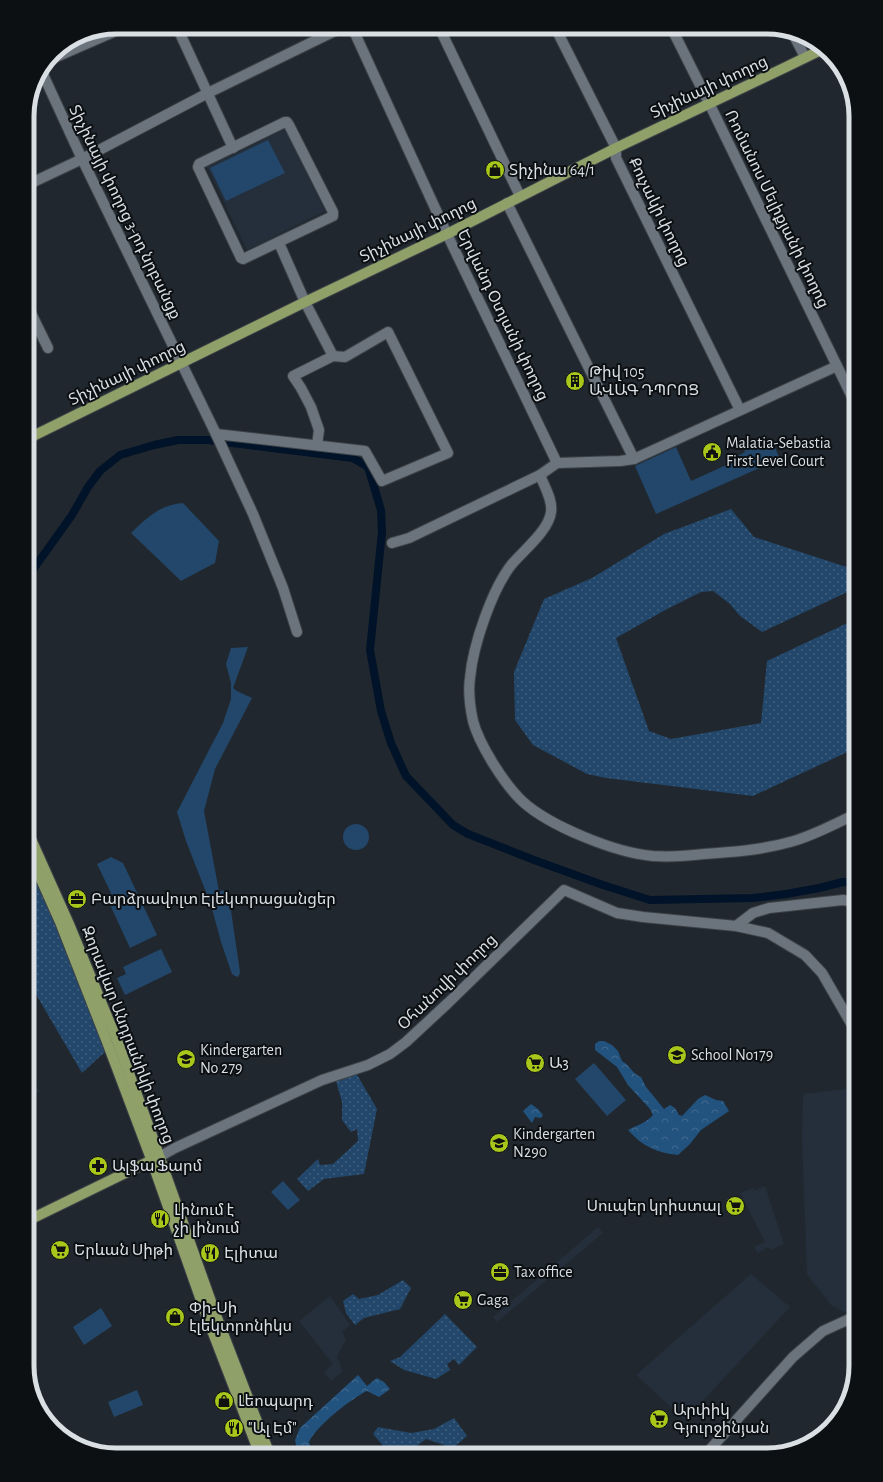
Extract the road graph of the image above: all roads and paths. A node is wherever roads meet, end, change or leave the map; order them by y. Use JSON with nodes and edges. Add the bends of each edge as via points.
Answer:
{"nodes":[{"id":1,"x":180,"y":34,"type":"edge"},
{"id":2,"x":329,"y":34,"type":"edge"},
{"id":3,"x":355,"y":34,"type":"edge"},
{"id":4,"x":441,"y":34,"type":"edge"},
{"id":5,"x":559,"y":34,"type":"edge"},
{"id":6,"x":674,"y":34,"type":"edge"},
{"id":7,"x":107,"y":35,"type":"edge"},
{"id":8,"x":795,"y":39,"type":"edge"},
{"id":9,"x":818,"y":51,"type":"edge"},
{"id":10,"x":61,"y":55,"type":"edge"},
{"id":11,"x":805,"y":57,"type":"junction"},
{"id":12,"x":44,"y":76,"type":"edge"},
{"id":13,"x":208,"y":93,"type":"junction"},
{"id":14,"x":709,"y":103,"type":"junction"},
{"id":15,"x":233,"y":148,"type":"junction"},
{"id":16,"x":616,"y":148,"type":"junction"},
{"id":17,"x":82,"y":159,"type":"junction"},
{"id":18,"x":34,"y":182,"type":"edge"},
{"id":19,"x":520,"y":196,"type":"junction"},
{"id":20,"x":507,"y":203,"type":"junction"},
{"id":21,"x":447,"y":234,"type":"junction"},
{"id":22,"x":279,"y":243,"type":"junction"},
{"id":23,"x":305,"y":302,"type":"junction"},
{"id":24,"x":34,"y":325,"type":"edge"},
{"id":25,"x":48,"y":348,"type":"dead end"},
{"id":26,"x":333,"y":356,"type":"junction"},
{"id":27,"x":181,"y":363,"type":"junction"},
{"id":28,"x":837,"y":366,"type":"junction"},
{"id":29,"x":849,"y":391,"type":"edge"},
{"id":30,"x":740,"y":410,"type":"junction"},
{"id":31,"x":216,"y":434,"type":"junction"},
{"id":32,"x":34,"y":436,"type":"edge"},
{"id":33,"x":317,"y":445,"type":"junction"},
{"id":34,"x":634,"y":459,"type":"junction"},
{"id":35,"x":557,"y":464,"type":"junction"},
{"id":36,"x":540,"y":475,"type":"junction"},
{"id":37,"x":392,"y":543,"type":"dead end"},
{"id":38,"x":297,"y":632,"type":"dead end"},
{"id":39,"x":849,"y":817,"type":"edge"},
{"id":40,"x":34,"y":846,"type":"edge"},
{"id":41,"x":34,"y":864,"type":"edge"},
{"id":42,"x":849,"y":901,"type":"edge"},
{"id":43,"x":736,"y":926,"type":"junction"},
{"id":44,"x":86,"y":976,"type":"junction"},
{"id":45,"x":849,"y":1020,"type":"edge"},
{"id":46,"x":155,"y":1156,"type":"junction"},
{"id":47,"x":34,"y":1214,"type":"edge"},
{"id":48,"x":34,"y":1217,"type":"edge"},
{"id":49,"x":849,"y":1319,"type":"edge"},
{"id":50,"x":257,"y":1448,"type":"edge"},
{"id":51,"x":267,"y":1448,"type":"edge"},
{"id":52,"x":710,"y":1448,"type":"edge"}],
"edges":[{"from":1,"to":13,"type":"street"},
{"from":2,"to":13,"type":"street"},
{"from":3,"to":21,"type":"street","name":"Երվանդ Օտյանի փողոց"},
{"from":4,"to":19,"type":"street"},
{"from":5,"to":16,"type":"street","name":"Քուչակի փողոց"},
{"from":6,"to":14,"type":"street","name":"Ռոմանոս Մելիքյանի փողոց"},
{"from":7,"to":10,"type":"street"},
{"from":8,"to":11,"type":"street"},
{"from":9,"to":11,"type":"main road","name":"Տիչինայի փողոց"},
{"from":11,"to":14,"type":"main road","name":"Տիչինայի փողոց"},
{"from":12,"to":17,"type":"street","name":"Տիչինայի փողոց 3-րդ նրբանցք"},
{"from":13,"to":15,"type":"street"},
{"from":13,"to":17,"type":"street"},
{"from":14,"to":16,"type":"main road","name":"Տիչինայի փողոց"},
{"from":14,"to":28,"type":"street","name":"Ռոմանոս Մելիքյանի փողոց"},
{"from":15,"to":22,"type":"street","via":[[201,163],[198,167],[241,258],[245,259]]},
{"from":15,"to":22,"type":"street","via":[[287,122],[333,212],[333,216]]},
{"from":16,"to":19,"type":"main road","name":"Տիչինայի փողոց"},
{"from":16,"to":30,"type":"street","name":"Քուչակի փողոց","via":[[616,158]]},
{"from":17,"to":18,"type":"street"},
{"from":17,"to":27,"type":"street","name":"Տիչինայի փողոց 3-րդ նրբանցք"},
{"from":19,"to":20,"type":"main road","name":"Տիչինայի փողոց"},
{"from":20,"to":21,"type":"main road","name":"Տիչինայի փողոց"},
{"from":20,"to":34,"type":"street"},
{"from":21,"to":23,"type":"main road","name":"Տիչինայի փողոց"},
{"from":21,"to":35,"type":"street","name":"Երվանդ Օտյանի փողոց"},
{"from":22,"to":23,"type":"street"},
{"from":23,"to":26,"type":"street"},
{"from":23,"to":27,"type":"main road","name":"Տիչինայի փողոց"},
{"from":24,"to":25,"type":"street"},
{"from":26,"to":33,"type":"street","via":[[293,376],[311,407],[318,430]]},
{"from":26,"to":33,"type":"street","via":[[345,357],[388,332],[448,452],[382,481],[365,451]]},
{"from":27,"to":31,"type":"street","name":"Տիչինայի փողոց 3-րդ նրբանցք"},
{"from":27,"to":32,"type":"main road","name":"Տիչինայի փողոց"},
{"from":28,"to":29,"type":"street","name":"Ռոմանոս Մելիքյանի փողոց"},
{"from":28,"to":30,"type":"street"},
{"from":30,"to":34,"type":"street"},
{"from":31,"to":33,"type":"street"},
{"from":31,"to":38,"type":"street","name":"Տիչինայի փողոց 3-րդ նրբանցք","via":[[253,514],[283,588]]},
{"from":34,"to":35,"type":"street"},
{"from":35,"to":36,"type":"street"},
{"from":36,"to":37,"type":"street","via":[[408,538]]},
{"from":36,"to":39,"type":"street","via":[[551,502],[551,513],[546,525],[501,579],[474,652],[470,678],[470,701],[481,740],[509,786],[522,801],[539,814],[592,840],[653,856],[742,852],[789,843]]},
{"from":40,"to":44,"type":"main road","name":"Զորավար Անդրանիկի փողոց","via":[[66,917]]},
{"from":41,"to":44,"type":"main road","name":"Զորավար Անդրանիկի փողոց"},
{"from":42,"to":43,"type":"street","via":[[769,908],[753,913]]},
{"from":43,"to":45,"type":"street","name":"Օհանովի փողոց","via":[[768,933],[806,955],[822,972]]},
{"from":43,"to":46,"type":"street","name":"Օհանովի փողոց","via":[[617,913],[564,890],[459,993],[390,1054],[368,1065],[322,1080]]},
{"from":44,"to":46,"type":"main road","name":"Զորավար Անդրանիկի փողոց"},
{"from":46,"to":47,"type":"main road","name":"Օհանովի փողոց"},
{"from":46,"to":48,"type":"main road","name":"Օհանովի փողոց"},
{"from":46,"to":50,"type":"main road","name":"Զորավար Անդրանիկի փողոց","via":[[208,1320]]},
{"from":46,"to":51,"type":"main road","name":"Զորավար Անդրանիկի փողոց"},
{"from":49,"to":52,"type":"street","via":[[823,1331],[793,1357]]}]}
